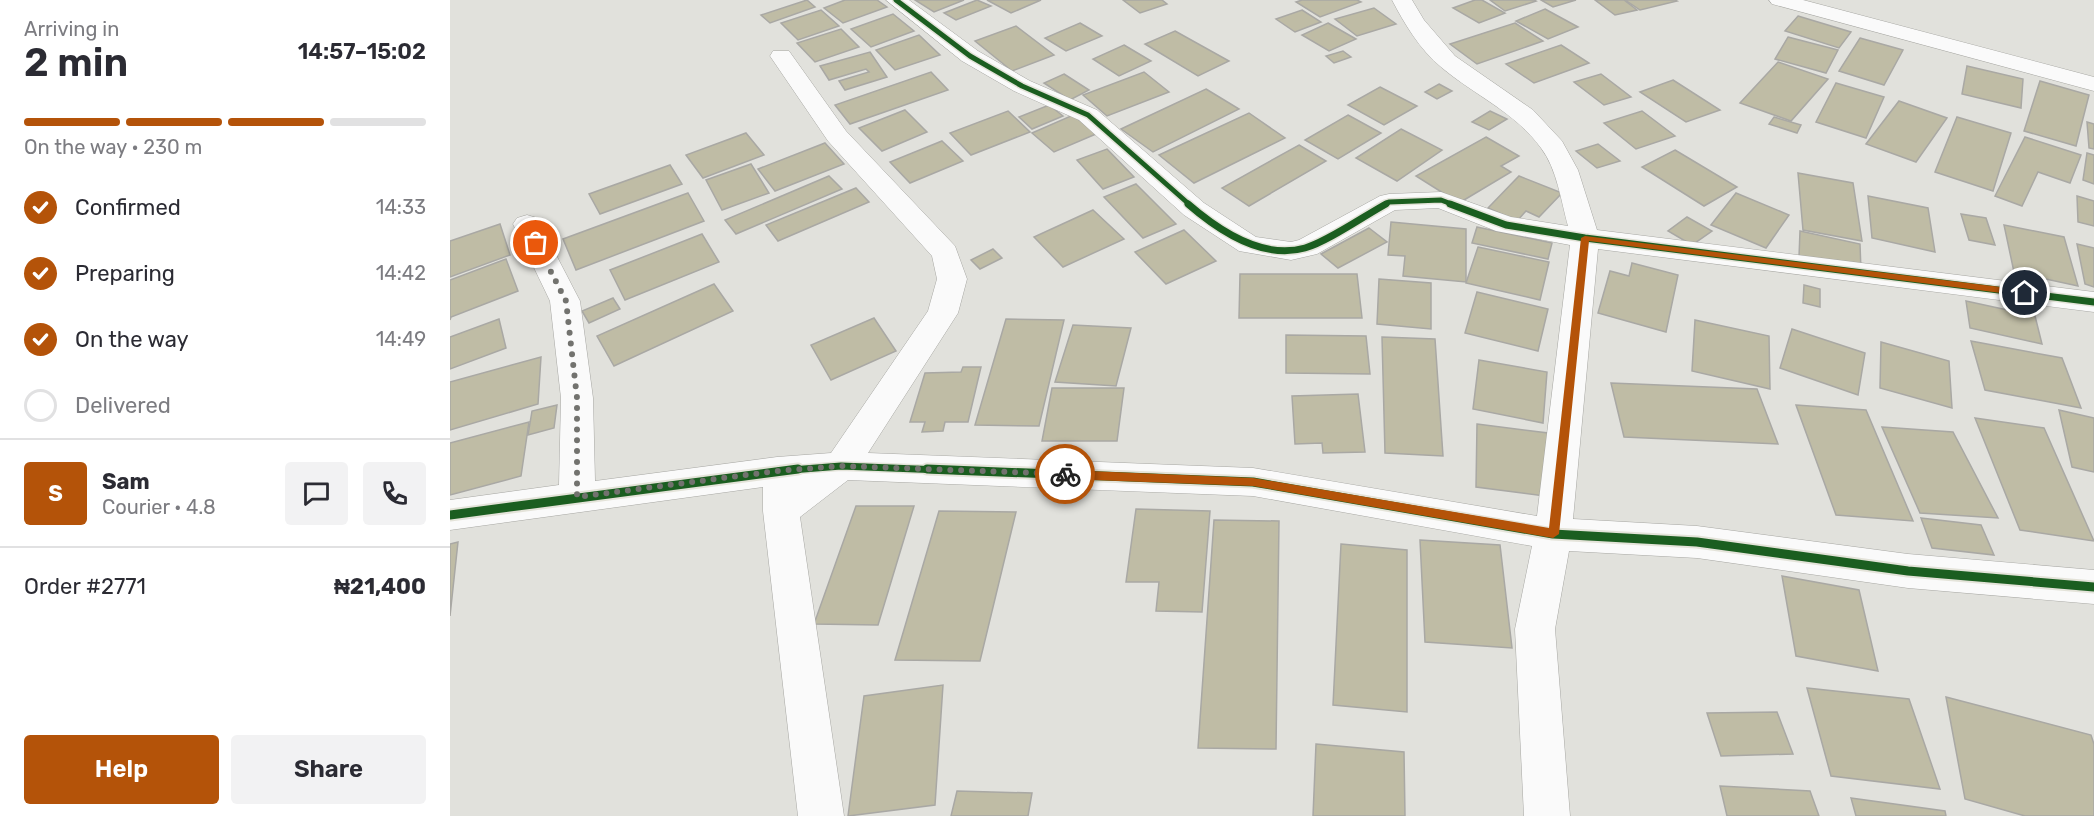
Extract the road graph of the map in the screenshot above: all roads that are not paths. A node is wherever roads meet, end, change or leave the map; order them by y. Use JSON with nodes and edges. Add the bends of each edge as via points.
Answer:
{"nodes":[{"id":1,"x":896,"y":0,"type":"edge"},
{"id":2,"x":1402,"y":0,"type":"edge"},
{"id":3,"x":1779,"y":0,"type":"edge"},
{"id":4,"x":781,"y":56,"type":"dead end"},
{"id":5,"x":2094,"y":84,"type":"edge"},
{"id":6,"x":527,"y":224,"type":"dead end"},
{"id":7,"x":1585,"y":238,"type":"junction"},
{"id":8,"x":2094,"y":302,"type":"edge"},
{"id":9,"x":841,"y":466,"type":"junction"},
{"id":10,"x":777,"y":471,"type":"junction"},
{"id":11,"x":577,"y":497,"type":"junction"},
{"id":12,"x":781,"y":511,"type":"junction"},
{"id":13,"x":450,"y":515,"type":"edge"},
{"id":14,"x":1553,"y":534,"type":"junction"},
{"id":15,"x":2094,"y":587,"type":"edge"},
{"id":16,"x":821,"y":816,"type":"edge"},
{"id":17,"x":1547,"y":816,"type":"edge"}],
"edges":[{"from":1,"to":7,"type":"street","via":[[970,56],[1022,86],[1088,115],[1194,209],[1249,245],[1291,251],[1307,248],[1389,202],[1440,200],[1506,225]]},
{"from":2,"to":7,"type":"street","via":[[1415,23],[1447,61],[1524,116],[1553,146],[1565,170]]},
{"from":3,"to":5,"type":"street"},
{"from":4,"to":9,"type":"street","via":[[837,136],[945,253],[952,279],[943,312]]},
{"from":6,"to":11,"type":"street","via":[[566,301],[577,398]]},
{"from":7,"to":8,"type":"street"},
{"from":7,"to":14,"type":"street"},
{"from":9,"to":10,"type":"street"},
{"from":9,"to":12,"type":"street"},
{"from":9,"to":14,"type":"street","via":[[1253,482]]},
{"from":10,"to":11,"type":"street"},
{"from":10,"to":12,"type":"street"},
{"from":11,"to":13,"type":"street"},
{"from":12,"to":16,"type":"street"},
{"from":14,"to":15,"type":"street","via":[[1697,542],[1908,571]]},
{"from":14,"to":17,"type":"street","via":[[1535,629]]}]}
